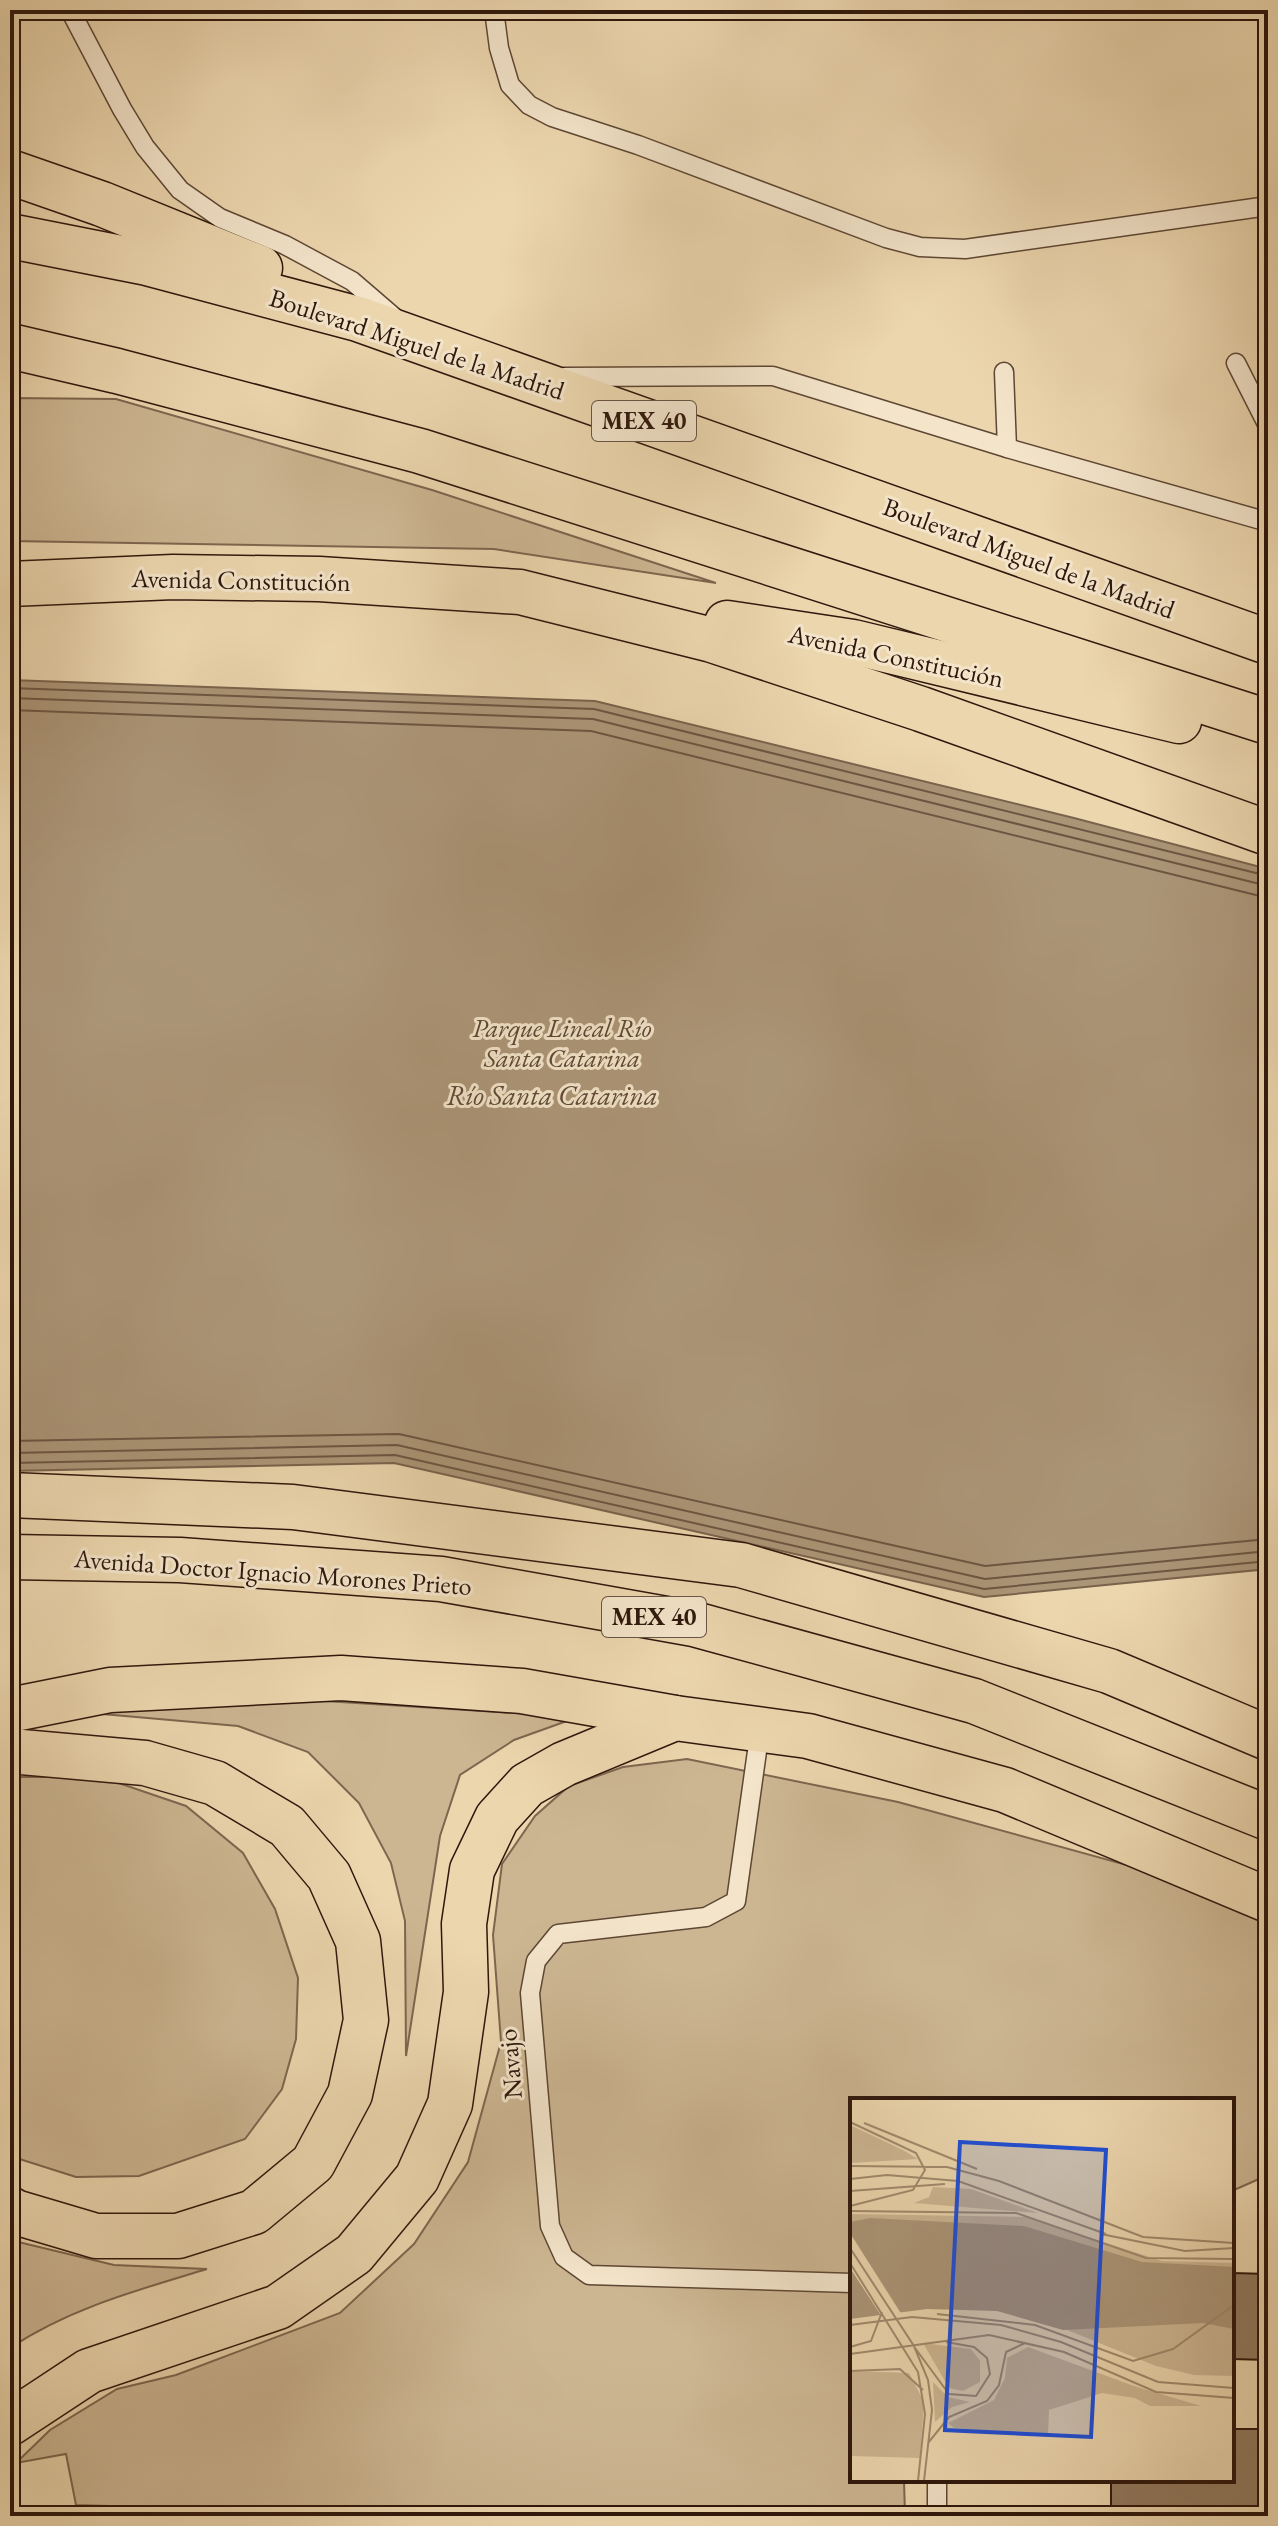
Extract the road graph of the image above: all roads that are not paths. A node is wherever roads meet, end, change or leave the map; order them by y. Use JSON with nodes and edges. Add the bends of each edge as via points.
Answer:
{"nodes":[{"id":1,"x":70,"y":10,"type":"edge"},
{"id":2,"x":494,"y":10,"type":"edge"},
{"id":3,"x":10,"y":172,"type":"edge"},
{"id":4,"x":1268,"y":206,"type":"edge"},
{"id":5,"x":10,"y":236,"type":"edge"},
{"id":6,"x":358,"y":319,"type":"junction"},
{"id":7,"x":421,"y":342,"type":"junction"},
{"id":8,"x":10,"y":346,"type":"edge"},
{"id":9,"x":1236,"y":363,"type":"dead end"},
{"id":10,"x":10,"y":371,"type":"edge"},
{"id":11,"x":117,"y":371,"type":"junction"},
{"id":12,"x":1004,"y":372,"type":"dead end"},
{"id":13,"x":522,"y":377,"type":"junction"},
{"id":14,"x":1268,"y":426,"type":"edge"},
{"id":15,"x":1007,"y":448,"type":"junction"},
{"id":16,"x":1268,"y":522,"type":"edge"},
{"id":17,"x":10,"y":584,"type":"edge"},
{"id":18,"x":520,"y":592,"type":"junction"},
{"id":19,"x":1268,"y":642,"type":"edge"},
{"id":20,"x":1268,"y":722,"type":"edge"},
{"id":21,"x":1268,"y":734,"type":"edge"},
{"id":22,"x":1268,"y":833,"type":"edge"},
{"id":23,"x":10,"y":1495,"type":"edge"},
{"id":24,"x":10,"y":1557,"type":"edge"},
{"id":25,"x":10,"y":1710,"type":"edge"},
{"id":26,"x":675,"y":1718,"type":"junction"},
{"id":27,"x":760,"y":1730,"type":"junction"},
{"id":28,"x":1268,"y":1738,"type":"edge"},
{"id":29,"x":10,"y":1751,"type":"edge"},
{"id":30,"x":1268,"y":1818,"type":"edge"},
{"id":31,"x":1268,"y":1900,"type":"edge"},
{"id":32,"x":10,"y":2209,"type":"edge"},
{"id":33,"x":850,"y":2283,"type":"edge"},
{"id":34,"x":10,"y":2423,"type":"edge"},
{"id":35,"x":937,"y":2482,"type":"edge"},
{"id":36,"x":937,"y":2516,"type":"edge"}],
"edges":[{"from":1,"to":7,"type":"lane","via":[[129,121],[180,190],[220,218],[352,281]]},
{"from":2,"to":4,"type":"lane","via":[[510,85],[529,105],[920,247],[965,249]]},
{"from":3,"to":6,"type":"highway","via":[[276,274]]},
{"from":5,"to":6,"type":"highway","name":"Boulevard Miguel de la Madrid","number":"MEX 40","via":[[147,263]]},
{"from":6,"to":7,"type":"highway","name":"Boulevard Miguel de la Madrid","number":"MEX 40"},
{"from":7,"to":13,"type":"highway","name":"Boulevard Miguel de la Madrid","number":"MEX 40"},
{"from":8,"to":11,"type":"highway"},
{"from":9,"to":14,"type":"lane"},
{"from":10,"to":11,"type":"highway"},
{"from":11,"to":20,"type":"highway","via":[[420,451]]},
{"from":12,"to":15,"type":"lane"},
{"from":13,"to":15,"type":"lane","via":[[773,376]]},
{"from":13,"to":19,"type":"highway","name":"Boulevard Miguel de la Madrid","number":"MEX 40"},
{"from":15,"to":16,"type":"lane"},
{"from":17,"to":18,"type":"highway","name":"Avenida Constitución","via":[[173,577],[319,579]]},
{"from":18,"to":21,"type":"highway","name":"Avenida Constitución","via":[[853,642],[1211,729]]},
{"from":18,"to":22,"type":"highway","name":"Avenida Constitución","via":[[712,640]]},
{"from":23,"to":28,"type":"highway","via":[[293,1507],[741,1565],[1109,1671]]},
{"from":24,"to":30,"type":"highway","name":"Avenida Doctor Ignacio Morones Prieto","number":"MEX 40","via":[[180,1560],[441,1579],[694,1624],[974,1701]]},
{"from":25,"to":26,"type":"highway","via":[[110,1690],[341,1678],[522,1691]]},
{"from":26,"to":27,"type":"highway"},
{"from":26,"to":34,"type":"highway","via":[[539,1778],[497,1818],[472,1870],[464,1924],[466,1992],[450,2104],[417,2178],[354,2254],[278,2307],[89,2371]]},
{"from":27,"to":31,"type":"highway","via":[[808,1736],[1005,1790]]},
{"from":27,"to":33,"type":"lane","name":"Navajo","via":[[736,1901],[706,1917],[558,1934],[536,1961],[530,1993],[550,2226],[564,2257],[589,2275]]},
{"from":29,"to":32,"type":"highway","via":[[145,1763],[215,1783],[287,1826],[329,1876],[358,1941],[366,2020],[350,2094],[313,2163],[254,2212],[178,2236],[96,2236]]},
{"from":35,"to":36,"type":"lane"}]}
